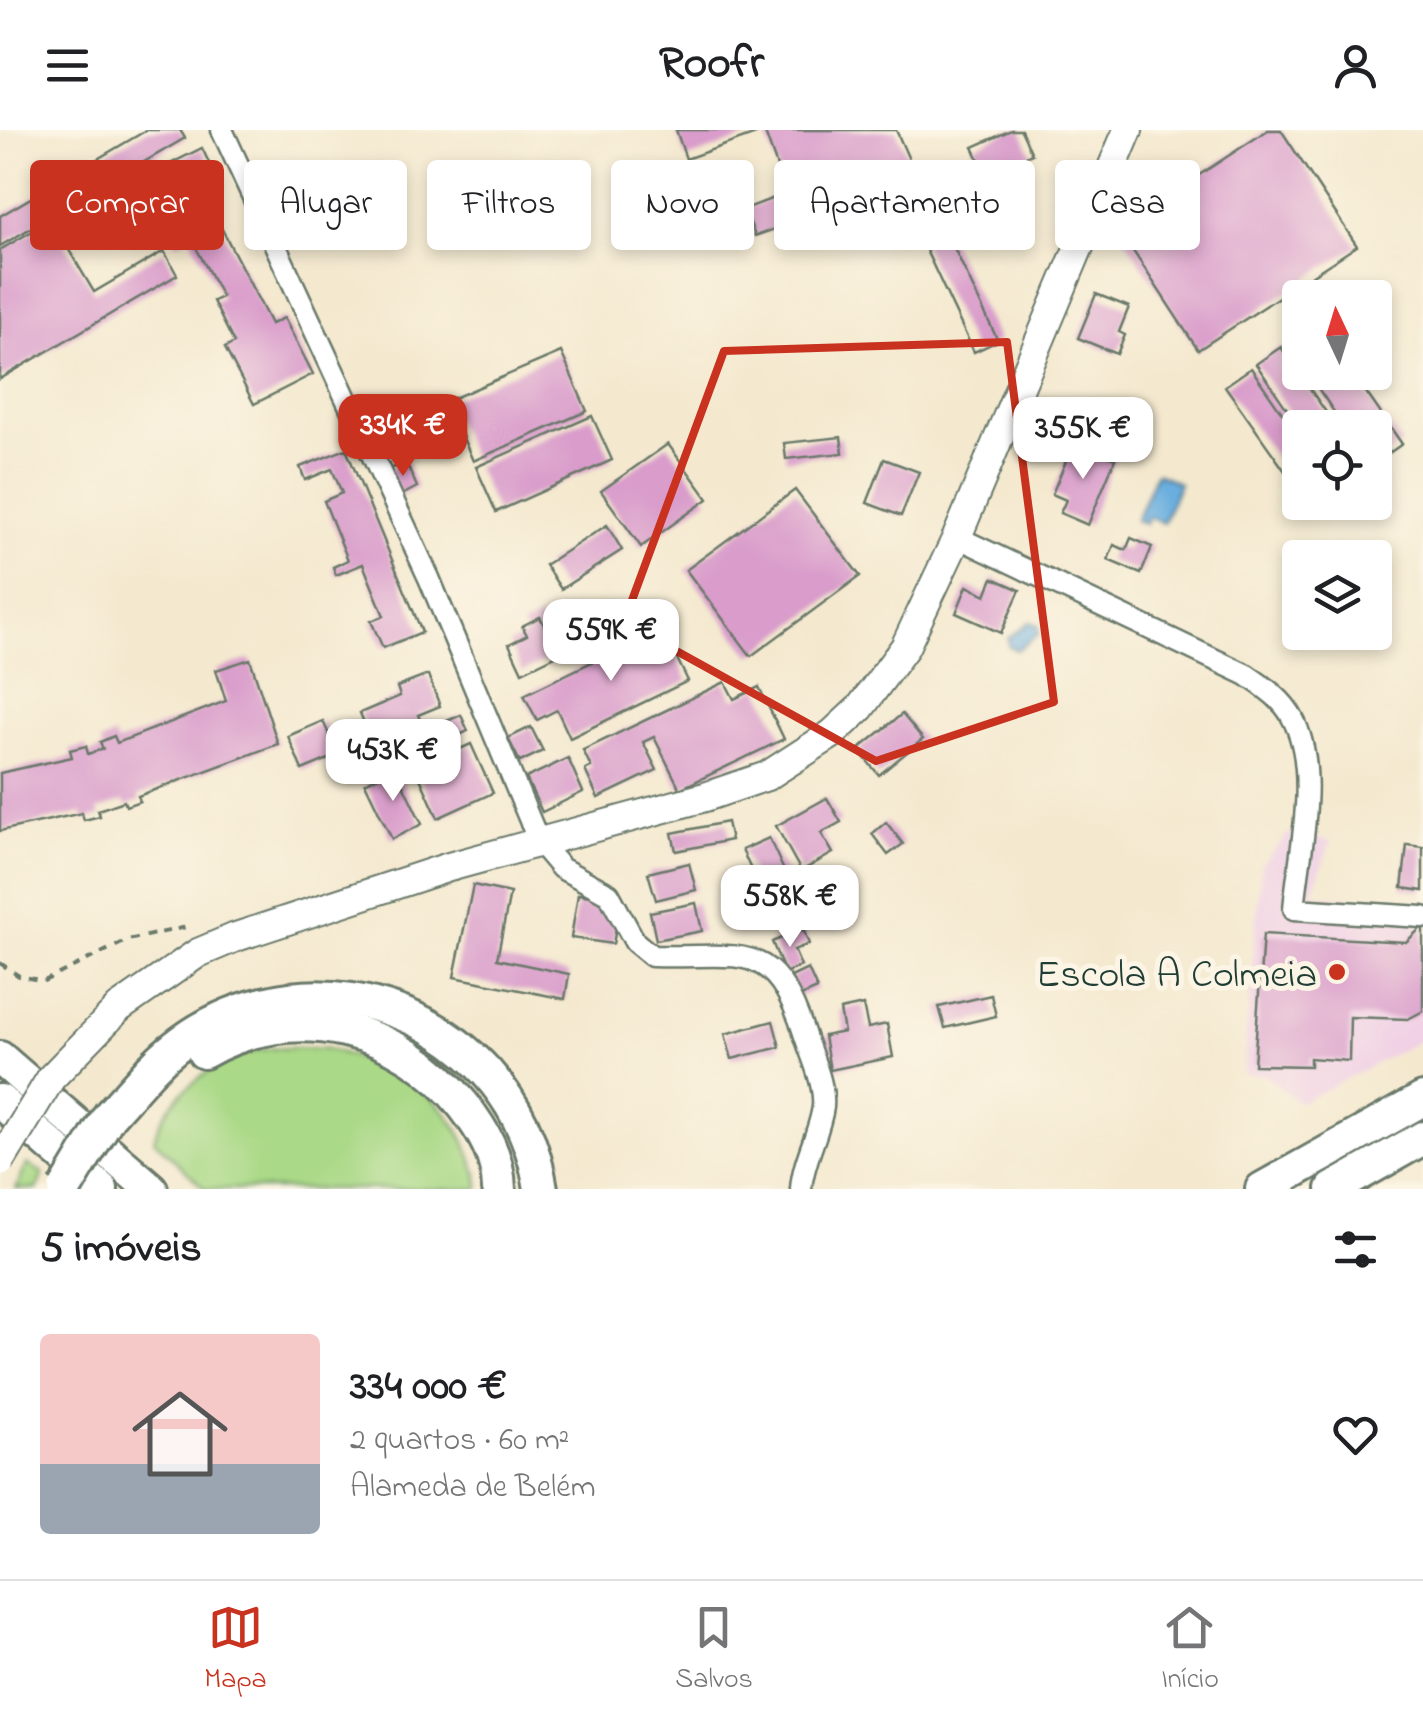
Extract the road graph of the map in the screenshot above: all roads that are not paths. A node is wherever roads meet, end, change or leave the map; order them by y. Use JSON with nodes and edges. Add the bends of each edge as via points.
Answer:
{"nodes":[{"id":1,"x":222,"y":130,"type":"edge"},
{"id":2,"x":1128,"y":130,"type":"edge"},
{"id":3,"x":957,"y":536,"type":"junction"},
{"id":4,"x":539,"y":842,"type":"junction"},
{"id":5,"x":1423,"y":917,"type":"edge"},
{"id":6,"x":0,"y":1058,"type":"edge"},
{"id":7,"x":158,"y":1075,"type":"junction"},
{"id":8,"x":1423,"y":1099,"type":"edge"},
{"id":9,"x":0,"y":1101,"type":"edge"},
{"id":10,"x":1423,"y":1138,"type":"edge"},
{"id":11,"x":0,"y":1162,"type":"edge"},
{"id":12,"x":65,"y":1189,"type":"edge"},
{"id":13,"x":86,"y":1189,"type":"edge"},
{"id":14,"x":101,"y":1189,"type":"edge"},
{"id":15,"x":152,"y":1189,"type":"edge"},
{"id":16,"x":499,"y":1189,"type":"edge"},
{"id":17,"x":541,"y":1189,"type":"edge"},
{"id":18,"x":801,"y":1189,"type":"edge"},
{"id":19,"x":1262,"y":1189,"type":"edge"},
{"id":20,"x":1333,"y":1189,"type":"edge"}],
"edges":[{"from":1,"to":4,"type":"street","via":[[429,578]]},
{"from":2,"to":3,"type":"main road"},
{"from":3,"to":4,"type":"main road","via":[[885,678],[807,752],[767,776],[705,798]]},
{"from":3,"to":5,"type":"street","via":[[1275,694],[1292,714],[1304,746],[1294,908]]},
{"from":4,"to":11,"type":"main road","bridge":true,"via":[[449,866],[198,953],[119,1008],[51,1078]]},
{"from":4,"to":18,"type":"street","via":[[561,868],[609,894],[642,950],[734,954],[770,968],[787,988],[823,1105]]},
{"from":6,"to":15,"type":"highway"},
{"from":7,"to":12,"type":"highway","bridge":true,"via":[[109,1116]]},
{"from":7,"to":13,"type":"highway"},
{"from":7,"to":16,"type":"highway","via":[[262,1030],[318,1025],[372,1036],[456,1096],[488,1141]]},
{"from":7,"to":17,"type":"highway","via":[[201,1028],[253,1007],[322,997],[382,1004],[440,1030],[479,1062],[512,1101],[533,1148]]},
{"from":8,"to":19,"type":"highway"},
{"from":9,"to":14,"type":"highway"},
{"from":10,"to":20,"type":"highway"}]}
